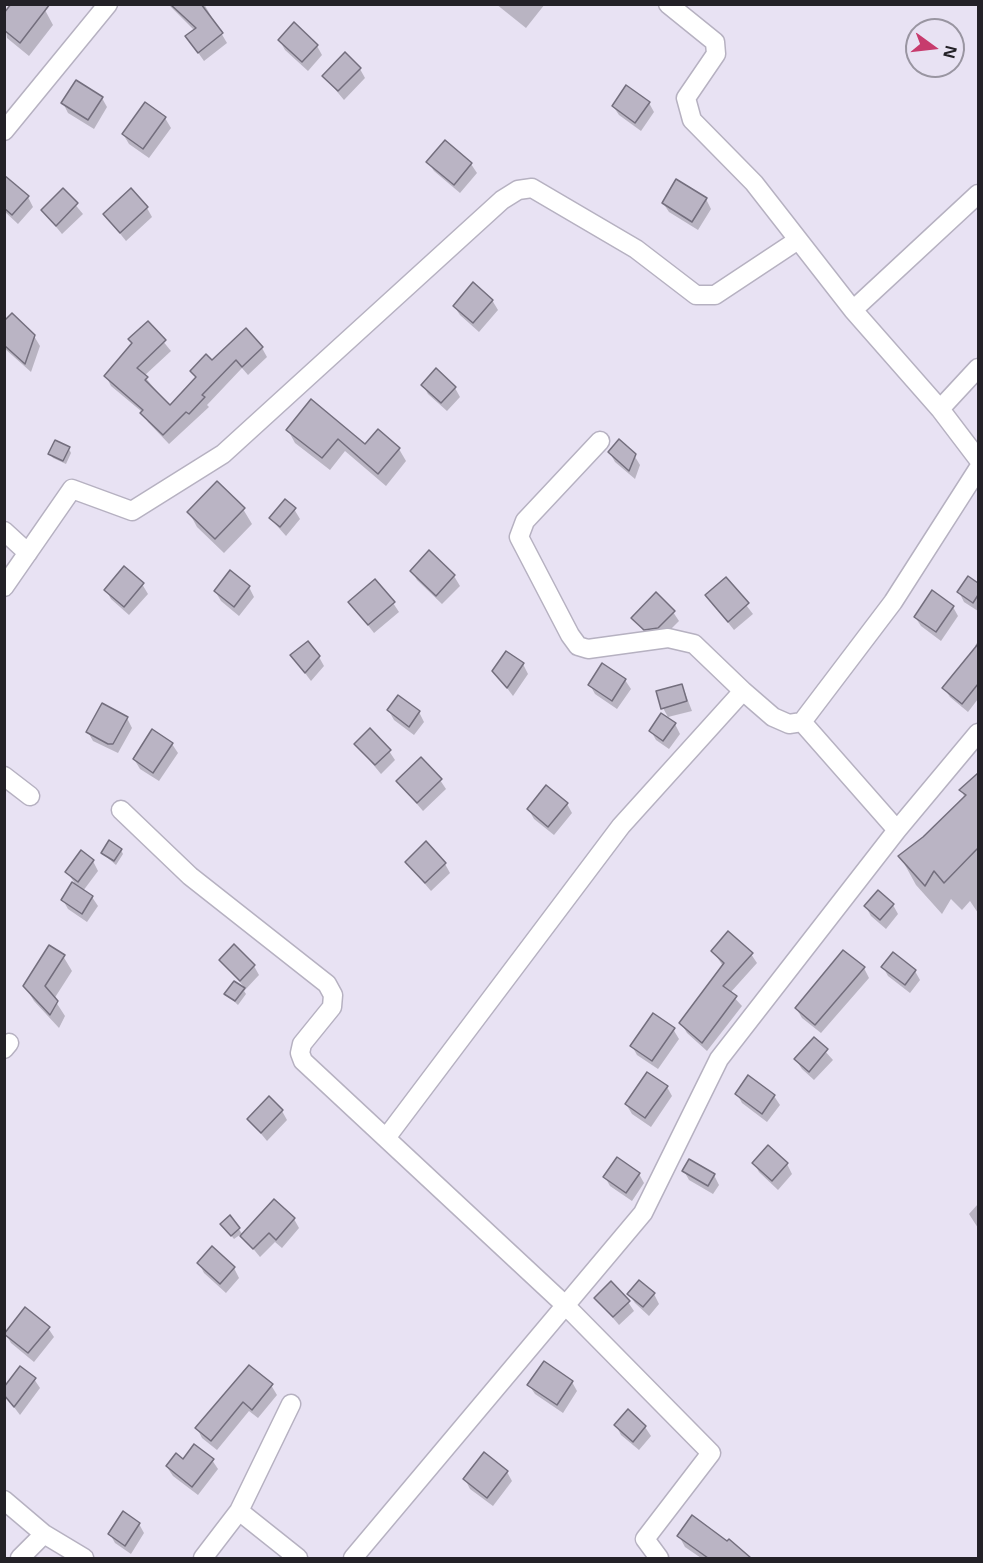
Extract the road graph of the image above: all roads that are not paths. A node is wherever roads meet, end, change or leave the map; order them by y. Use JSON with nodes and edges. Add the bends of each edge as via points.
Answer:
{"nodes":[{"id":1,"x":108,"y":4,"type":"edge"},
{"id":2,"x":668,"y":4,"type":"edge"},
{"id":3,"x":8,"y":119,"type":"edge"},
{"id":4,"x":978,"y":194,"type":"edge"},
{"id":5,"x":798,"y":240,"type":"junction"},
{"id":6,"x":853,"y":310,"type":"junction"},
{"id":7,"x":978,"y":368,"type":"edge"},
{"id":8,"x":940,"y":409,"type":"junction"},
{"id":9,"x":600,"y":441,"type":"dead end"},
{"id":10,"x":978,"y":459,"type":"edge"},
{"id":11,"x":978,"y":469,"type":"edge"},
{"id":12,"x":4,"y":531,"type":"edge"},
{"id":13,"x":28,"y":554,"type":"junction"},
{"id":14,"x":4,"y":587,"type":"edge"},
{"id":15,"x":743,"y":691,"type":"junction"},
{"id":16,"x":802,"y":722,"type":"junction"},
{"id":17,"x":978,"y":734,"type":"edge"},
{"id":18,"x":4,"y":776,"type":"edge"},
{"id":19,"x":30,"y":796,"type":"dead end"},
{"id":20,"x":121,"y":810,"type":"dead end"},
{"id":21,"x":897,"y":830,"type":"junction"},
{"id":22,"x":386,"y":1138,"type":"junction"},
{"id":23,"x":564,"y":1304,"type":"junction"},
{"id":24,"x":291,"y":1404,"type":"dead end"},
{"id":25,"x":4,"y":1500,"type":"edge"},
{"id":26,"x":239,"y":1511,"type":"junction"},
{"id":27,"x":44,"y":1534,"type":"junction"},
{"id":28,"x":20,"y":1558,"type":"edge"},
{"id":29,"x":84,"y":1558,"type":"edge"},
{"id":30,"x":203,"y":1558,"type":"edge"},
{"id":31,"x":298,"y":1558,"type":"edge"},
{"id":32,"x":353,"y":1558,"type":"edge"},
{"id":33,"x":659,"y":1558,"type":"edge"}],
"edges":[{"from":1,"to":3,"type":"street"},
{"from":2,"to":5,"type":"street","via":[[715,42],[716,54],[686,98],[692,120],[754,183]]},
{"from":4,"to":6,"type":"street"},
{"from":5,"to":6,"type":"street"},
{"from":5,"to":13,"type":"street","via":[[715,295],[696,294],[636,249],[551,199],[532,188],[518,190],[502,200],[223,454],[132,511],[72,489]]},
{"from":6,"to":8,"type":"street"},
{"from":7,"to":8,"type":"street"},
{"from":8,"to":10,"type":"street"},
{"from":9,"to":15,"type":"street","via":[[525,521],[519,537],[570,635],[578,646],[588,649],[668,638],[694,644]]},
{"from":11,"to":16,"type":"street","via":[[893,602]]},
{"from":12,"to":13,"type":"street"},
{"from":13,"to":14,"type":"street"},
{"from":15,"to":16,"type":"street","via":[[772,717],[789,723]]},
{"from":15,"to":22,"type":"street","via":[[621,826]]},
{"from":16,"to":21,"type":"street"},
{"from":17,"to":21,"type":"street"},
{"from":18,"to":19,"type":"street"},
{"from":20,"to":22,"type":"street","via":[[190,876],[327,984],[333,995],[332,1006],[302,1044],[303,1061]]},
{"from":21,"to":23,"type":"street","via":[[719,1059],[643,1213]]},
{"from":22,"to":23,"type":"street"},
{"from":23,"to":32,"type":"street"},
{"from":23,"to":33,"type":"street","via":[[711,1453],[645,1539]]},
{"from":24,"to":26,"type":"street"},
{"from":25,"to":27,"type":"street"},
{"from":26,"to":30,"type":"street"},
{"from":26,"to":31,"type":"street"},
{"from":27,"to":28,"type":"street"},
{"from":27,"to":29,"type":"street"}]}
